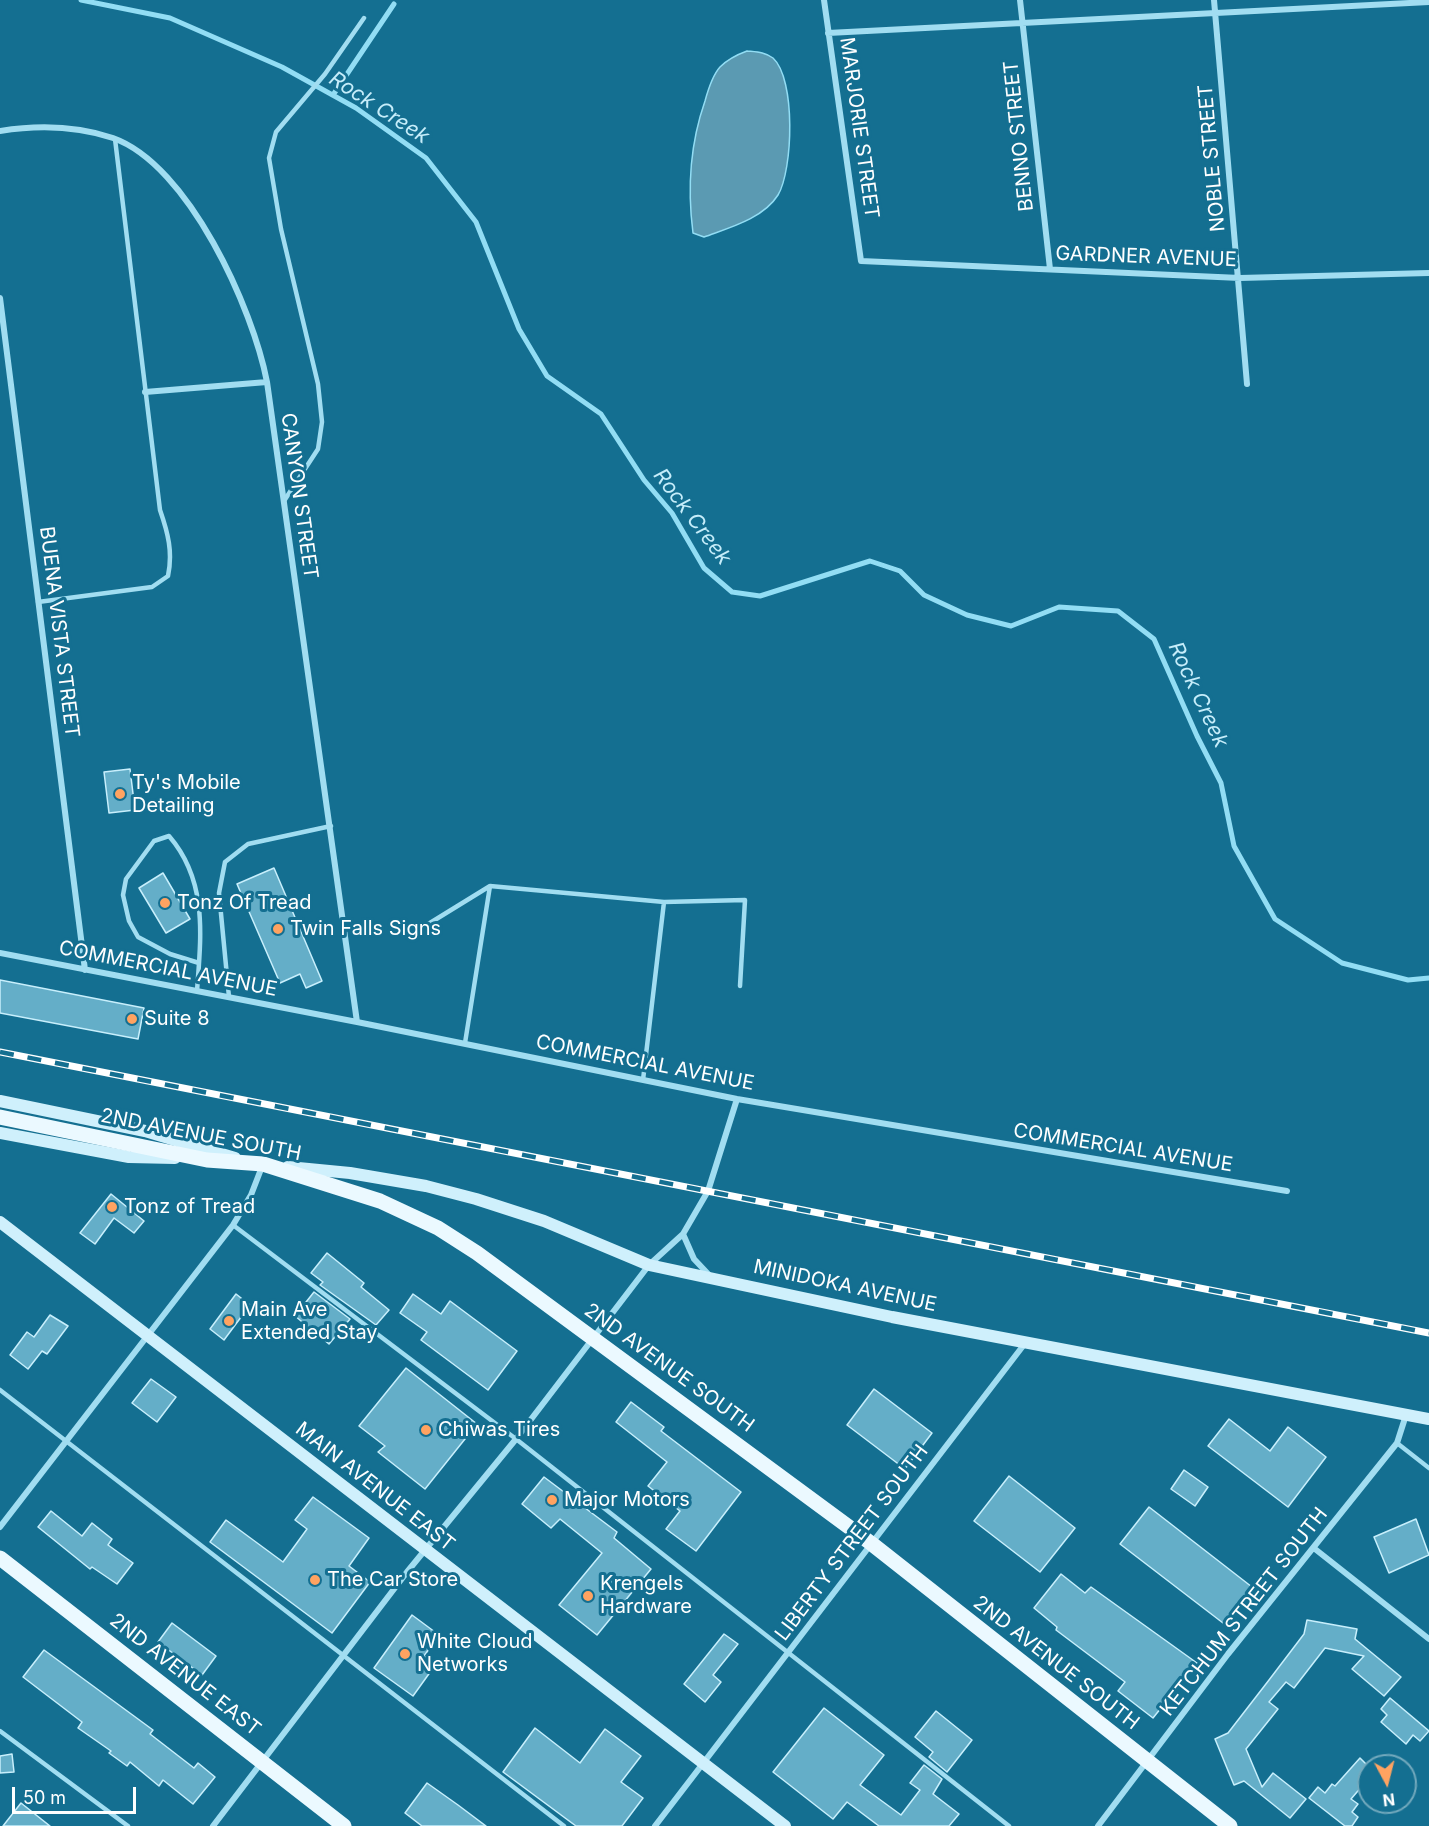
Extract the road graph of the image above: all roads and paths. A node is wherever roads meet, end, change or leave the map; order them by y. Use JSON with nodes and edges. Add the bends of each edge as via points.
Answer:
{"nodes":[{"id":1,"x":824,"y":0,"type":"edge"},
{"id":2,"x":1020,"y":0,"type":"edge"},
{"id":3,"x":1214,"y":0,"type":"edge"},
{"id":4,"x":1409,"y":2,"type":"edge"},
{"id":5,"x":1429,"y":2,"type":"edge"},
{"id":6,"x":1216,"y":11,"type":"junction"},
{"id":7,"x":364,"y":18,"type":"dead end"},
{"id":8,"x":1023,"y":22,"type":"junction"},
{"id":9,"x":828,"y":33,"type":"junction"},
{"id":10,"x":0,"y":131,"type":"edge"},
{"id":11,"x":115,"y":139,"type":"junction"},
{"id":12,"x":861,"y":261,"type":"joint"},
{"id":13,"x":1050,"y":269,"type":"junction"},
{"id":14,"x":1429,"y":273,"type":"edge"},
{"id":15,"x":1240,"y":278,"type":"junction"},
{"id":16,"x":0,"y":298,"type":"edge"},
{"id":17,"x":267,"y":382,"type":"junction"},
{"id":18,"x":1248,"y":384,"type":"dead end"},
{"id":19,"x":145,"y":392,"type":"junction"},
{"id":20,"x":282,"y":504,"type":"junction"},
{"id":21,"x":38,"y":602,"type":"junction"},
{"id":22,"x":331,"y":826,"type":"junction"},
{"id":23,"x":490,"y":886,"type":"junction"},
{"id":24,"x":664,"y":902,"type":"junction"},
{"id":25,"x":425,"y":926,"type":"dead end"},
{"id":26,"x":0,"y":953,"type":"edge"},
{"id":27,"x":199,"y":963,"type":"junction"},
{"id":28,"x":85,"y":970,"type":"junction"},
{"id":29,"x":740,"y":986,"type":"dead end"},
{"id":30,"x":197,"y":991,"type":"junction"},
{"id":31,"x":229,"y":997,"type":"junction"},
{"id":32,"x":357,"y":1022,"type":"junction"},
{"id":33,"x":465,"y":1044,"type":"junction"},
{"id":34,"x":643,"y":1080,"type":"junction"},
{"id":35,"x":737,"y":1099,"type":"junction"},
{"id":36,"x":0,"y":1101,"type":"edge"},
{"id":37,"x":0,"y":1117,"type":"edge"},
{"id":38,"x":0,"y":1133,"type":"edge"},
{"id":39,"x":207,"y":1160,"type":"junction"},
{"id":40,"x":255,"y":1163,"type":"junction"},
{"id":41,"x":1287,"y":1191,"type":"dead end"},
{"id":42,"x":0,"y":1222,"type":"edge"},
{"id":43,"x":232,"y":1225,"type":"junction"},
{"id":44,"x":683,"y":1234,"type":"junction"},
{"id":45,"x":649,"y":1264,"type":"junction"},
{"id":46,"x":712,"y":1278,"type":"junction"},
{"id":47,"x":146,"y":1335,"type":"junction"},
{"id":48,"x":592,"y":1337,"type":"junction"},
{"id":49,"x":1026,"y":1342,"type":"junction"},
{"id":50,"x":0,"y":1390,"type":"edge"},
{"id":51,"x":1407,"y":1414,"type":"junction"},
{"id":52,"x":1429,"y":1419,"type":"edge"},
{"id":53,"x":516,"y":1439,"type":"junction"},
{"id":54,"x":64,"y":1441,"type":"junction"},
{"id":55,"x":1397,"y":1443,"type":"junction"},
{"id":56,"x":1429,"y":1468,"type":"edge"},
{"id":57,"x":0,"y":1527,"type":"edge"},
{"id":58,"x":872,"y":1544,"type":"junction"},
{"id":59,"x":1315,"y":1549,"type":"junction"},
{"id":60,"x":425,"y":1550,"type":"junction"},
{"id":61,"x":0,"y":1558,"type":"edge"},
{"id":62,"x":1429,"y":1639,"type":"edge"},
{"id":63,"x":787,"y":1654,"type":"junction"},
{"id":64,"x":345,"y":1655,"type":"junction"},
{"id":65,"x":0,"y":1731,"type":"edge"},
{"id":66,"x":264,"y":1762,"type":"junction"},
{"id":67,"x":1148,"y":1762,"type":"junction"},
{"id":68,"x":703,"y":1763,"type":"junction"},
{"id":69,"x":128,"y":1826,"type":"edge"},
{"id":70,"x":213,"y":1826,"type":"edge"},
{"id":71,"x":344,"y":1826,"type":"edge"},
{"id":72,"x":564,"y":1826,"type":"edge"},
{"id":73,"x":655,"y":1826,"type":"edge"},
{"id":74,"x":785,"y":1826,"type":"edge"},
{"id":75,"x":1009,"y":1826,"type":"edge"},
{"id":76,"x":1098,"y":1826,"type":"edge"},
{"id":77,"x":1230,"y":1826,"type":"edge"}],
"edges":[{"from":1,"to":9,"type":"street","name":"MARJORIE STREET"},
{"from":2,"to":8,"type":"street","name":"BENNO STREET"},
{"from":3,"to":6,"type":"street","name":"NOBLE STREET"},
{"from":4,"to":5,"type":"street"},
{"from":4,"to":6,"type":"street"},
{"from":6,"to":8,"type":"street"},
{"from":6,"to":15,"type":"street","name":"NOBLE STREET"},
{"from":7,"to":20,"type":"lane","via":[[325,74],[276,132],[269,158],[281,229],[318,384],[322,422],[318,449]]},
{"from":8,"to":9,"type":"street"},
{"from":8,"to":13,"type":"street","name":"BENNO STREET"},
{"from":9,"to":12,"type":"street","name":"MARJORIE STREET"},
{"from":10,"to":11,"type":"street","name":"CANYON STREET","via":[[72,128]]},
{"from":11,"to":17,"type":"street","name":"CANYON STREET","via":[[151,161],[208,233],[261,352]]},
{"from":11,"to":19,"type":"lane"},
{"from":12,"to":13,"type":"street","name":"GARDNER AVENUE"},
{"from":13,"to":15,"type":"street","name":"GARDNER AVENUE"},
{"from":14,"to":15,"type":"street","name":"GARDNER AVENUE"},
{"from":15,"to":18,"type":"street","name":"NOBLE STREET"},
{"from":16,"to":21,"type":"street","name":"BUENA VISTA STREET"},
{"from":17,"to":19,"type":"street"},
{"from":17,"to":20,"type":"street","name":"CANYON STREET"},
{"from":19,"to":21,"type":"lane","via":[[160,510],[169,538],[168,576],[152,587]]},
{"from":20,"to":22,"type":"street","name":"CANYON STREET"},
{"from":21,"to":28,"type":"street","name":"BUENA VISTA STREET"},
{"from":22,"to":31,"type":"lane","via":[[248,844],[225,862],[219,893]]},
{"from":22,"to":32,"type":"street","name":"CANYON STREET"},
{"from":23,"to":24,"type":"lane"},
{"from":23,"to":25,"type":"lane"},
{"from":23,"to":33,"type":"lane"},
{"from":24,"to":29,"type":"lane","via":[[745,900]]},
{"from":24,"to":34,"type":"lane"},
{"from":26,"to":28,"type":"street","name":"COMMERCIAL AVENUE"},
{"from":27,"to":27,"type":"lane","via":[[199,893],[180,849],[169,837],[154,841],[126,879],[123,895],[129,921],[138,937],[170,954]]},
{"from":27,"to":30,"type":"lane"},
{"from":28,"to":30,"type":"street","name":"COMMERCIAL AVENUE"},
{"from":30,"to":31,"type":"street","name":"COMMERCIAL AVENUE"},
{"from":31,"to":32,"type":"street","name":"COMMERCIAL AVENUE"},
{"from":32,"to":33,"type":"street","name":"COMMERCIAL AVENUE"},
{"from":33,"to":34,"type":"street","name":"COMMERCIAL AVENUE"},
{"from":34,"to":35,"type":"street","name":"COMMERCIAL AVENUE"},
{"from":35,"to":41,"type":"street","name":"COMMERCIAL AVENUE"},
{"from":35,"to":44,"type":"street","via":[[708,1191]]},
{"from":36,"to":40,"type":"street","name":"MINIDOKA AVENUE","via":[[145,1131]]},
{"from":37,"to":39,"type":"main road","name":"2ND AVENUE SOUTH"},
{"from":38,"to":39,"type":"street","via":[[129,1156]]},
{"from":39,"to":40,"type":"main road","name":"2ND AVENUE SOUTH"},
{"from":40,"to":43,"type":"street","via":[[251,1195]]},
{"from":40,"to":45,"type":"street","name":"MINIDOKA AVENUE","via":[[426,1186],[544,1221]]},
{"from":40,"to":48,"type":"main road","name":"2ND AVENUE SOUTH","via":[[380,1201],[438,1228]]},
{"from":42,"to":47,"type":"street","name":"MAIN AVENUE EAST"},
{"from":43,"to":47,"type":"street"},
{"from":43,"to":53,"type":"lane"},
{"from":44,"to":45,"type":"street"},
{"from":44,"to":46,"type":"street","via":[[694,1259]]},
{"from":45,"to":46,"type":"street","name":"MINIDOKA AVENUE"},
{"from":45,"to":48,"type":"street"},
{"from":46,"to":49,"type":"street","name":"MINIDOKA AVENUE"},
{"from":47,"to":54,"type":"street"},
{"from":47,"to":60,"type":"street","name":"MAIN AVENUE EAST"},
{"from":48,"to":53,"type":"street"},
{"from":48,"to":58,"type":"main road","name":"2ND AVENUE SOUTH"},
{"from":49,"to":51,"type":"street","name":"MINIDOKA AVENUE"},
{"from":49,"to":58,"type":"street","name":"LIBERTY STREET SOUTH"},
{"from":50,"to":54,"type":"lane"},
{"from":51,"to":52,"type":"street","name":"MINIDOKA AVENUE"},
{"from":51,"to":55,"type":"street","name":"KETCHUM STREET SOUTH"},
{"from":53,"to":60,"type":"street"},
{"from":53,"to":63,"type":"lane"},
{"from":54,"to":57,"type":"street"},
{"from":54,"to":64,"type":"lane"},
{"from":55,"to":56,"type":"lane"},
{"from":55,"to":59,"type":"street","name":"KETCHUM STREET SOUTH"},
{"from":58,"to":63,"type":"street","name":"LIBERTY STREET SOUTH"},
{"from":58,"to":67,"type":"main road","name":"2ND AVENUE SOUTH"},
{"from":59,"to":62,"type":"street"},
{"from":59,"to":67,"type":"street","name":"KETCHUM STREET SOUTH","via":[[1228,1654]]},
{"from":60,"to":64,"type":"street"},
{"from":60,"to":68,"type":"street","name":"MAIN AVENUE EAST"},
{"from":61,"to":66,"type":"main road","name":"2ND AVENUE EAST"},
{"from":63,"to":68,"type":"street","name":"LIBERTY STREET SOUTH"},
{"from":63,"to":75,"type":"lane"},
{"from":64,"to":66,"type":"street"},
{"from":64,"to":72,"type":"lane"},
{"from":65,"to":69,"type":"lane"},
{"from":66,"to":70,"type":"street"},
{"from":66,"to":71,"type":"main road","name":"2ND AVENUE EAST"},
{"from":67,"to":76,"type":"street","name":"KETCHUM STREET SOUTH"},
{"from":67,"to":77,"type":"main road","name":"2ND AVENUE SOUTH"},
{"from":68,"to":73,"type":"street","name":"LIBERTY STREET SOUTH"},
{"from":68,"to":74,"type":"street","name":"MAIN AVENUE EAST"}]}
